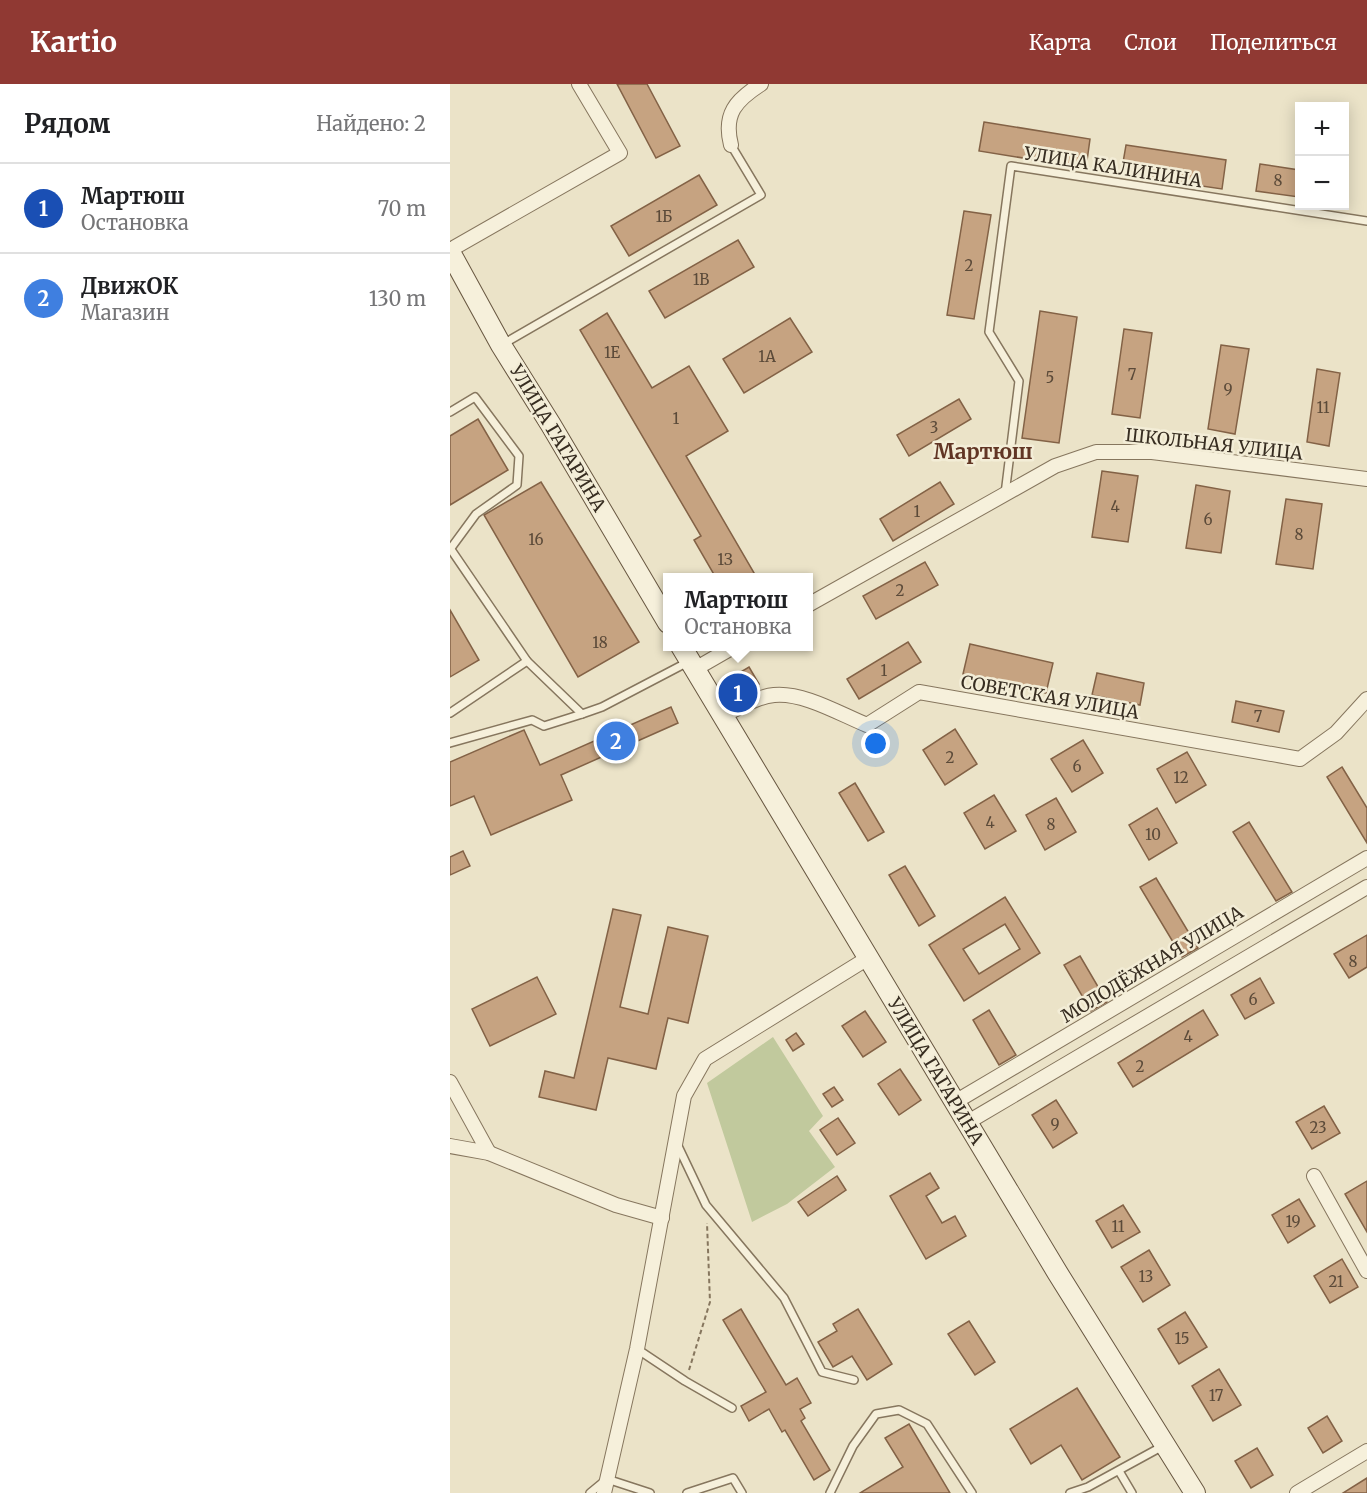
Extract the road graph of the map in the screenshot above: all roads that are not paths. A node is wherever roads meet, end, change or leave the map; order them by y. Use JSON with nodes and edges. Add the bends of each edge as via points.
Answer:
{"nodes":[{"id":1,"x":579,"y":84,"type":"edge"},
{"id":2,"x":761,"y":84,"type":"edge"},
{"id":3,"x":731,"y":145,"type":"joint"},
{"id":4,"x":1367,"y":221,"type":"edge"},
{"id":5,"x":450,"y":251,"type":"edge"},
{"id":6,"x":501,"y":345,"type":"junction"},
{"id":7,"x":450,"y":412,"type":"edge"},
{"id":8,"x":1367,"y":479,"type":"edge"},
{"id":9,"x":1005,"y":494,"type":"junction"},
{"id":10,"x":450,"y":548,"type":"edge"},
{"id":11,"x":813,"y":602,"type":"edge"},
{"id":12,"x":663,"y":615,"type":"edge"},
{"id":13,"x":717,"y":651,"type":"edge"},
{"id":14,"x":689,"y":659,"type":"edge"},
{"id":15,"x":527,"y":661,"type":"junction"},
{"id":16,"x":1367,"y":699,"type":"edge"},
{"id":17,"x":450,"y":714,"type":"edge"},
{"id":18,"x":582,"y":714,"type":"junction"},
{"id":19,"x":722,"y":716,"type":"junction"},
{"id":20,"x":450,"y":743,"type":"edge"},
{"id":21,"x":1367,"y":858,"type":"edge"},
{"id":22,"x":1367,"y":887,"type":"edge"},
{"id":23,"x":868,"y":958,"type":"junction"},
{"id":24,"x":450,"y":1082,"type":"edge"},
{"id":25,"x":955,"y":1101,"type":"junction"},
{"id":26,"x":968,"y":1122,"type":"junction"},
{"id":27,"x":676,"y":1142,"type":"junction"},
{"id":28,"x":450,"y":1146,"type":"edge"},
{"id":29,"x":489,"y":1153,"type":"junction"},
{"id":30,"x":1314,"y":1176,"type":"dead end"},
{"id":31,"x":662,"y":1218,"type":"junction"},
{"id":32,"x":1367,"y":1271,"type":"edge"},
{"id":33,"x":637,"y":1349,"type":"junction"},
{"id":34,"x":854,"y":1380,"type":"dead end"},
{"id":35,"x":732,"y":1408,"type":"dead end"},
{"id":36,"x":1166,"y":1445,"type":"junction"},
{"id":37,"x":1367,"y":1451,"type":"edge"},
{"id":38,"x":1119,"y":1471,"type":"junction"},
{"id":39,"x":607,"y":1479,"type":"junction"},
{"id":40,"x":590,"y":1493,"type":"edge"},
{"id":41,"x":604,"y":1493,"type":"edge"},
{"id":42,"x":650,"y":1493,"type":"edge"},
{"id":43,"x":687,"y":1493,"type":"edge"},
{"id":44,"x":742,"y":1493,"type":"edge"},
{"id":45,"x":830,"y":1493,"type":"edge"},
{"id":46,"x":972,"y":1493,"type":"edge"},
{"id":47,"x":1070,"y":1493,"type":"edge"},
{"id":48,"x":1132,"y":1493,"type":"edge"},
{"id":49,"x":1195,"y":1493,"type":"edge"},
{"id":50,"x":1297,"y":1493,"type":"edge"}],
"edges":[{"from":1,"to":5,"type":"street","via":[[620,153]]},
{"from":2,"to":3,"type":"street","via":[[731,109],[727,130]]},
{"from":3,"to":6,"type":"lane","via":[[761,195]]},
{"from":4,"to":9,"type":"lane","name":"УЛИЦА КАЛИНИНА","via":[[1011,166],[989,332],[1019,381]]},
{"from":5,"to":6,"type":"main road","name":"УЛИЦА ГАГАРИНА"},
{"from":6,"to":12,"type":"main road","name":"УЛИЦА ГАГАРИНА"},
{"from":7,"to":10,"type":"lane","via":[[475,397],[519,456],[517,485],[476,514]]},
{"from":8,"to":9,"type":"street","name":"ШКОЛЬНАЯ УЛИЦА","via":[[1152,452],[1096,452],[1055,466]]},
{"from":9,"to":11,"type":"street","name":"ШКОЛЬНАЯ УЛИЦА"},
{"from":10,"to":15,"type":"lane"},
{"from":13,"to":14,"type":"street"},
{"from":14,"to":18,"type":"lane"},
{"from":14,"to":19,"type":"main road","name":"УЛИЦА ГАГАРИНА"},
{"from":15,"to":17,"type":"lane"},
{"from":15,"to":18,"type":"lane"},
{"from":16,"to":19,"type":"street","name":"СОВЕТСКАЯ УЛИЦА","via":[[1336,733],[1300,759],[920,692],[867,725],[795,695],[759,698]]},
{"from":18,"to":20,"type":"lane","via":[[544,726],[532,720]]},
{"from":19,"to":23,"type":"main road","name":"УЛИЦА ГАГАРИНА"},
{"from":21,"to":25,"type":"street","name":"МОЛОДЁЖНАЯ УЛИЦА"},
{"from":22,"to":26,"type":"street"},
{"from":23,"to":25,"type":"main road","name":"УЛИЦА ГАГАРИНА"},
{"from":23,"to":27,"type":"street","via":[[705,1059],[684,1096]]},
{"from":24,"to":29,"type":"street"},
{"from":25,"to":26,"type":"main road","name":"УЛИЦА ГАГАРИНА"},
{"from":26,"to":36,"type":"main road","name":"УЛИЦА ГАГАРИНА"},
{"from":27,"to":31,"type":"street"},
{"from":27,"to":34,"type":"lane","via":[[706,1205],[784,1298],[822,1372]]},
{"from":28,"to":29,"type":"street"},
{"from":29,"to":31,"type":"street","via":[[616,1204]]},
{"from":30,"to":32,"type":"street"},
{"from":31,"to":33,"type":"street"},
{"from":33,"to":35,"type":"lane"},
{"from":33,"to":39,"type":"street"},
{"from":36,"to":38,"type":"lane"},
{"from":36,"to":49,"type":"main road","name":"УЛИЦА ГАГАРИНА"},
{"from":37,"to":50,"type":"street"},
{"from":38,"to":47,"type":"lane"},
{"from":38,"to":48,"type":"lane"},
{"from":39,"to":40,"type":"lane"},
{"from":39,"to":41,"type":"street"},
{"from":39,"to":42,"type":"lane"},
{"from":43,"to":44,"type":"lane","via":[[733,1478]]},
{"from":45,"to":46,"type":"lane","via":[[853,1446],[876,1414],[899,1410],[927,1424]]}]}
